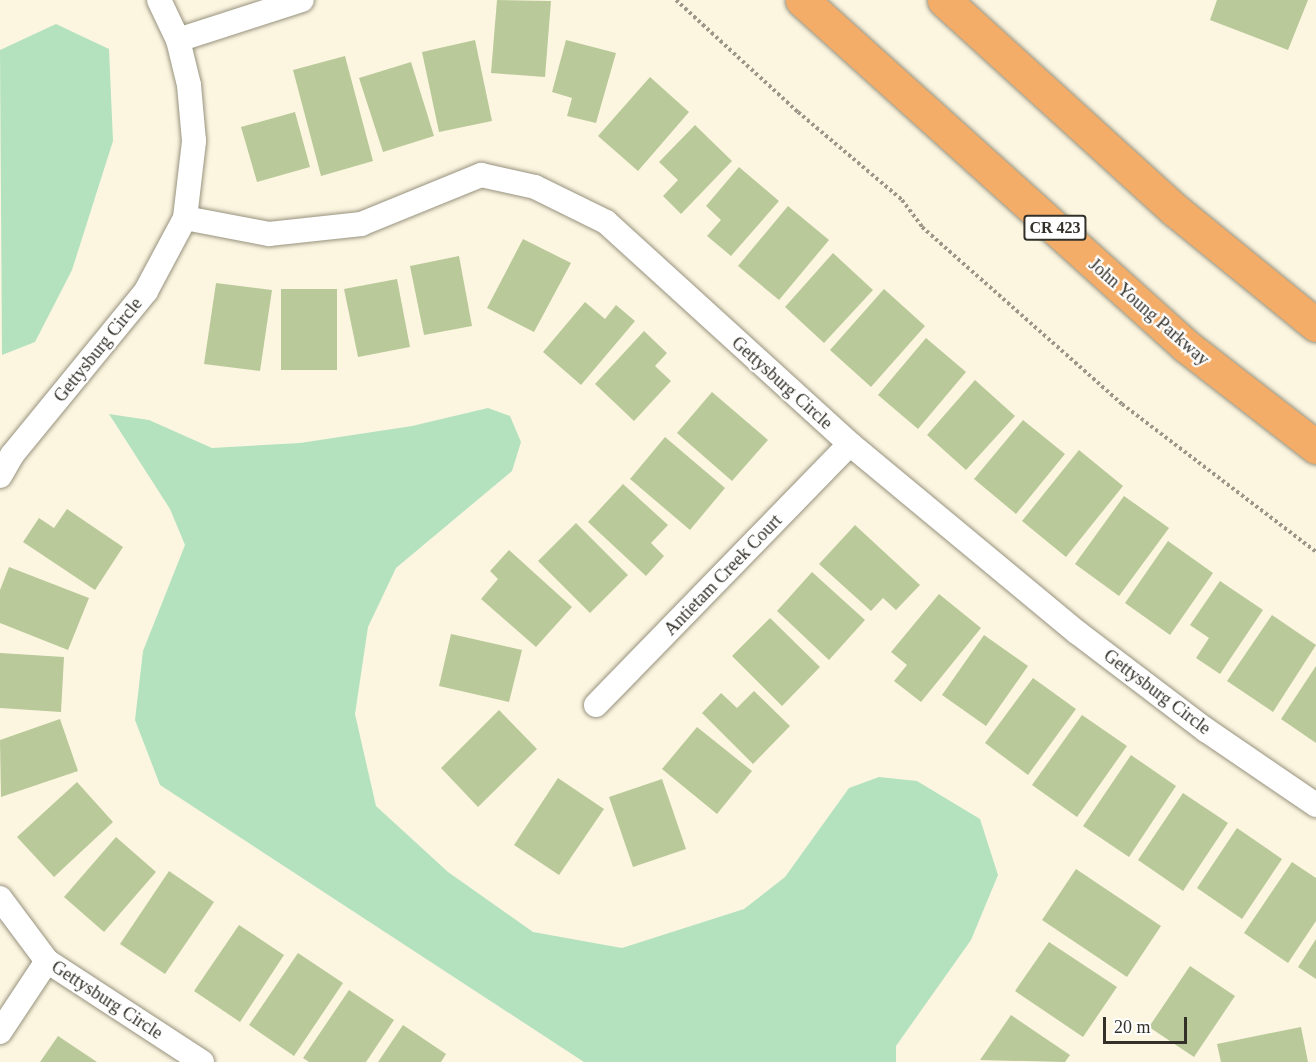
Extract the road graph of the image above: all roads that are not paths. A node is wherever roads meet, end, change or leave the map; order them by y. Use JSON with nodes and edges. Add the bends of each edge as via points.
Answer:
{"nodes":[{"id":1,"x":302,"y":0,"type":"edge"},
{"id":2,"x":802,"y":0,"type":"edge"},
{"id":3,"x":944,"y":0,"type":"edge"},
{"id":4,"x":168,"y":3,"type":"edge"},
{"id":5,"x":178,"y":40,"type":"junction"},
{"id":6,"x":185,"y":218,"type":"junction"},
{"id":7,"x":1316,"y":325,"type":"edge"},
{"id":8,"x":850,"y":444,"type":"junction"},
{"id":9,"x":1316,"y":447,"type":"edge"},
{"id":10,"x":0,"y":476,"type":"edge"},
{"id":11,"x":596,"y":705,"type":"dead end"},
{"id":12,"x":1316,"y":805,"type":"edge"},
{"id":13,"x":0,"y":898,"type":"edge"},
{"id":14,"x":47,"y":961,"type":"junction"},
{"id":15,"x":0,"y":1032,"type":"edge"},
{"id":16,"x":202,"y":1062,"type":"edge"}],
"edges":[{"from":1,"to":5,"type":"street"},
{"from":2,"to":9,"type":"highway","name":"John Young Parkway","number":"CR 423","via":[[1186,346]]},
{"from":3,"to":7,"type":"highway","via":[[1175,210]]},
{"from":4,"to":5,"type":"street","name":"Gettysburg Circle"},
{"from":5,"to":6,"type":"street","name":"Gettysburg Circle","via":[[189,85],[194,141]]},
{"from":6,"to":8,"type":"street","name":"Gettysburg Circle","via":[[269,234],[361,224],[481,175],[535,187],[606,222]]},
{"from":6,"to":10,"type":"street","name":"Gettysburg Circle","via":[[147,291],[12,455]]},
{"from":8,"to":11,"type":"street","name":"Antietam Creek Court"},
{"from":8,"to":12,"type":"street","name":"Gettysburg Circle","via":[[1078,633],[1206,730]]},
{"from":13,"to":14,"type":"street","name":"Gettysburg Circle"},
{"from":14,"to":15,"type":"street"},
{"from":14,"to":16,"type":"street","name":"Gettysburg Circle"}]}
